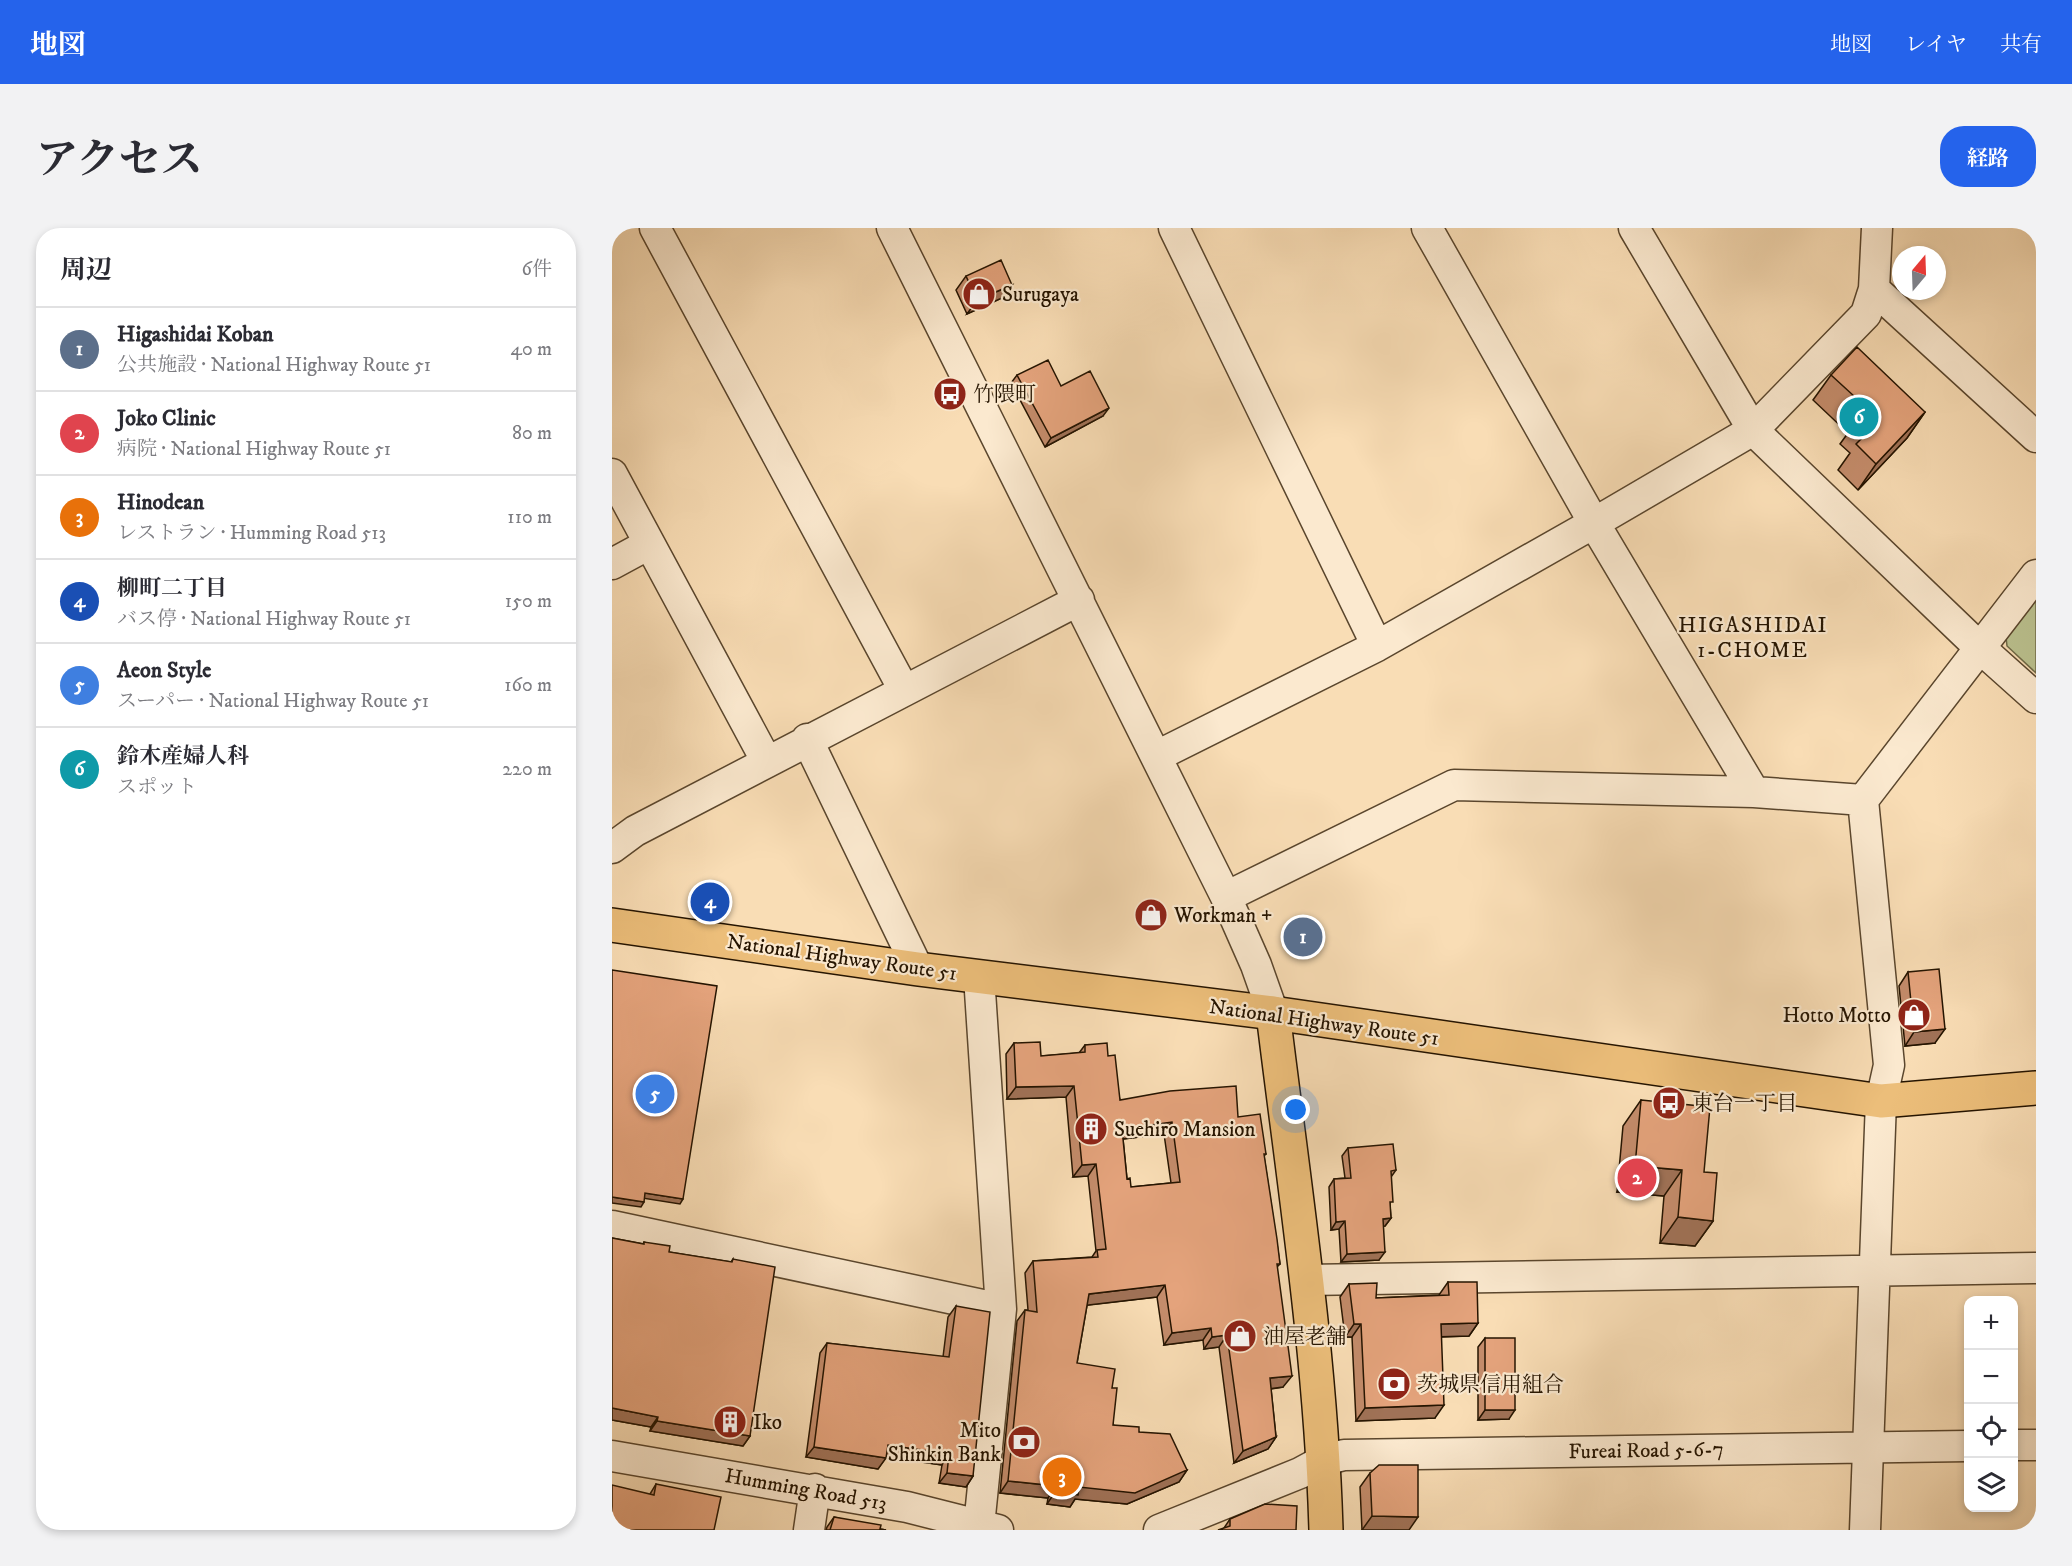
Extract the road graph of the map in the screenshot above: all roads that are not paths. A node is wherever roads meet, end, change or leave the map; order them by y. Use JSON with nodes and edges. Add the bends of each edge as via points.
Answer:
{"nodes":[{"id":1,"x":655,"y":228,"type":"edge"},
{"id":2,"x":892,"y":228,"type":"edge"},
{"id":3,"x":1174,"y":228,"type":"edge"},
{"id":4,"x":1427,"y":228,"type":"edge"},
{"id":5,"x":1634,"y":228,"type":"edge"},
{"id":6,"x":1877,"y":228,"type":"edge"},
{"id":7,"x":1874,"y":289,"type":"junction"},
{"id":8,"x":1753,"y":430,"type":"junction"},
{"id":9,"x":2036,"y":437,"type":"edge"},
{"id":10,"x":612,"y":474,"type":"edge"},
{"id":11,"x":1594,"y":523,"type":"junction"},
{"id":12,"x":649,"y":544,"type":"junction"},
{"id":13,"x":612,"y":564,"type":"edge"},
{"id":14,"x":2036,"y":575,"type":"edge"},
{"id":15,"x":1078,"y":600,"type":"junction"},
{"id":16,"x":1377,"y":646,"type":"junction"},
{"id":17,"x":1979,"y":646,"type":"junction"},
{"id":18,"x":904,"y":690,"type":"junction"},
{"id":19,"x":2036,"y":698,"type":"edge"},
{"id":20,"x":807,"y":740,"type":"junction"},
{"id":21,"x":1157,"y":756,"type":"junction"},
{"id":22,"x":766,"y":762,"type":"junction"},
{"id":23,"x":1754,"y":792,"type":"junction"},
{"id":24,"x":1863,"y":800,"type":"junction"},
{"id":25,"x":612,"y":848,"type":"edge"},
{"id":26,"x":1226,"y":897,"type":"junction"},
{"id":27,"x":612,"y":925,"type":"edge"},
{"id":28,"x":918,"y":969,"type":"junction"},
{"id":29,"x":979,"y":976,"type":"junction"},
{"id":30,"x":1273,"y":1013,"type":"junction"},
{"id":31,"x":2036,"y":1088,"type":"edge"},
{"id":32,"x":1881,"y":1101,"type":"junction"},
{"id":33,"x":612,"y":1226,"type":"edge"},
{"id":34,"x":2036,"y":1268,"type":"edge"},
{"id":35,"x":1875,"y":1269,"type":"junction"},
{"id":36,"x":1306,"y":1281,"type":"junction"},
{"id":37,"x":1001,"y":1309,"type":"junction"},
{"id":38,"x":2018,"y":1445,"type":"edge"},
{"id":39,"x":2036,"y":1445,"type":"edge"},
{"id":40,"x":1964,"y":1446,"type":"edge"},
{"id":41,"x":1868,"y":1447,"type":"junction"},
{"id":42,"x":612,"y":1456,"type":"edge"},
{"id":43,"x":1324,"y":1460,"type":"junction"},
{"id":44,"x":815,"y":1490,"type":"junction"},
{"id":45,"x":988,"y":1528,"type":"edge"},
{"id":46,"x":809,"y":1530,"type":"edge"},
{"id":47,"x":1159,"y":1530,"type":"edge"},
{"id":48,"x":1326,"y":1530,"type":"edge"},
{"id":49,"x":1865,"y":1530,"type":"edge"}],
"edges":[{"from":1,"to":18,"type":"street"},
{"from":2,"to":15,"type":"street"},
{"from":3,"to":16,"type":"street"},
{"from":4,"to":11,"type":"street"},
{"from":5,"to":8,"type":"street"},
{"from":6,"to":7,"type":"street"},
{"from":7,"to":8,"type":"street","via":[[1866,314]]},
{"from":7,"to":9,"type":"street"},
{"from":8,"to":11,"type":"street"},
{"from":8,"to":17,"type":"street"},
{"from":10,"to":12,"type":"street"},
{"from":11,"to":16,"type":"street"},
{"from":11,"to":23,"type":"street"},
{"from":12,"to":13,"type":"street"},
{"from":12,"to":22,"type":"street"},
{"from":14,"to":17,"type":"street"},
{"from":15,"to":18,"type":"street"},
{"from":15,"to":21,"type":"street"},
{"from":16,"to":21,"type":"street"},
{"from":17,"to":19,"type":"street"},
{"from":17,"to":24,"type":"street"},
{"from":18,"to":20,"type":"street"},
{"from":20,"to":22,"type":"street"},
{"from":20,"to":28,"type":"street"},
{"from":21,"to":26,"type":"street"},
{"from":22,"to":25,"type":"street","via":[[635,831]]},
{"from":23,"to":24,"type":"street"},
{"from":23,"to":26,"type":"street","via":[[1454,785]]},
{"from":24,"to":32,"type":"street","via":[[1889,1065]]},
{"from":26,"to":30,"type":"street"},
{"from":27,"to":28,"type":"main road","name":"National Highway Route 51"},
{"from":28,"to":29,"type":"main road","name":"National Highway Route 51"},
{"from":29,"to":30,"type":"main road","name":"National Highway Route 51"},
{"from":29,"to":37,"type":"street"},
{"from":30,"to":32,"type":"main road","name":"National Highway Route 51"},
{"from":30,"to":36,"type":"main road"},
{"from":31,"to":32,"type":"main road","name":"National Highway Route 51"},
{"from":32,"to":35,"type":"street"},
{"from":33,"to":37,"type":"street"},
{"from":34,"to":35,"type":"street"},
{"from":35,"to":36,"type":"street"},
{"from":35,"to":41,"type":"street"},
{"from":36,"to":43,"type":"main road"},
{"from":37,"to":45,"type":"street"},
{"from":38,"to":39,"type":"street"},
{"from":40,"to":41,"type":"street","name":"Fureai Road 5-6-7"},
{"from":41,"to":43,"type":"street","name":"Fureai Road 5-6-7","via":[[1366,1454]]},
{"from":41,"to":49,"type":"street"},
{"from":42,"to":44,"type":"street","name":"Humming Road 513"},
{"from":43,"to":47,"type":"street"},
{"from":43,"to":48,"type":"main road"},
{"from":44,"to":45,"type":"street","name":"Humming Road 513","via":[[907,1507]]},
{"from":44,"to":46,"type":"street"}]}
